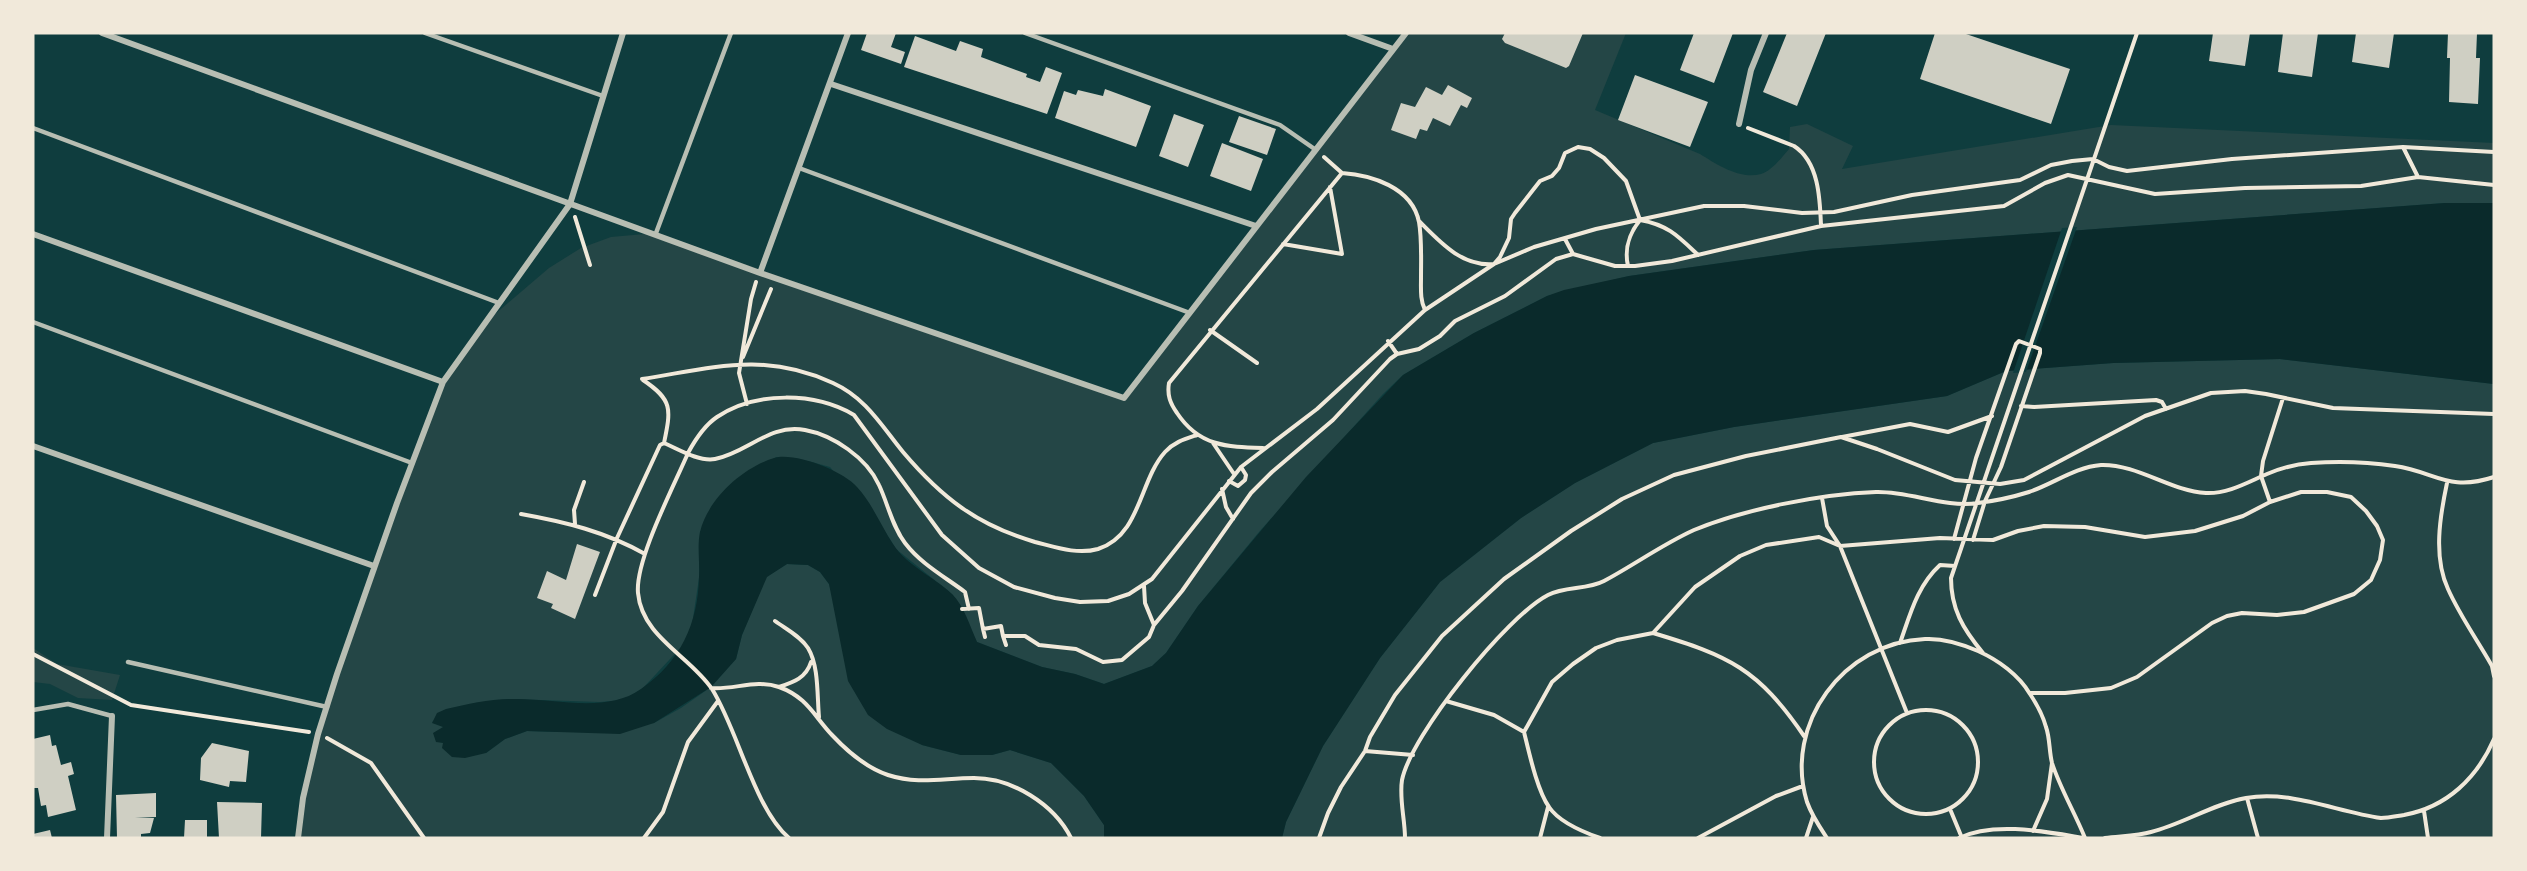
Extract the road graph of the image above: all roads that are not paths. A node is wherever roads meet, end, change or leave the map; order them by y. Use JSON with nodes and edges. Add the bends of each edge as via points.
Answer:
{"nodes":[{"id":1,"x":102,"y":33,"type":"edge"},
{"id":2,"x":425,"y":33,"type":"edge"},
{"id":3,"x":623,"y":33,"type":"edge"},
{"id":4,"x":731,"y":33,"type":"edge"},
{"id":5,"x":848,"y":33,"type":"edge"},
{"id":6,"x":1025,"y":33,"type":"edge"},
{"id":7,"x":1348,"y":33,"type":"edge"},
{"id":8,"x":1406,"y":33,"type":"edge"},
{"id":9,"x":1766,"y":33,"type":"edge"},
{"id":10,"x":113,"y":35,"type":"edge"},
{"id":11,"x":1393,"y":49,"type":"junction"},
{"id":12,"x":831,"y":84,"type":"junction"},
{"id":13,"x":603,"y":96,"type":"junction"},
{"id":14,"x":1739,"y":124,"type":"road end"},
{"id":15,"x":33,"y":128,"type":"edge"},
{"id":16,"x":1316,"y":150,"type":"junction"},
{"id":17,"x":799,"y":168,"type":"junction"},
{"id":18,"x":570,"y":204,"type":"junction"},
{"id":19,"x":1256,"y":226,"type":"junction"},
{"id":20,"x":656,"y":233,"type":"junction"},
{"id":21,"x":33,"y":234,"type":"edge"},
{"id":22,"x":760,"y":273,"type":"junction"},
{"id":23,"x":500,"y":303,"type":"junction"},
{"id":24,"x":1190,"y":313,"type":"junction"},
{"id":25,"x":33,"y":322,"type":"edge"},
{"id":26,"x":443,"y":382,"type":"junction"},
{"id":27,"x":33,"y":446,"type":"edge"},
{"id":28,"x":412,"y":462,"type":"junction"},
{"id":29,"x":374,"y":566,"type":"junction"},
{"id":30,"x":128,"y":662,"type":"dead end"},
{"id":31,"x":327,"y":707,"type":"junction"},
{"id":32,"x":33,"y":710,"type":"edge"},
{"id":33,"x":112,"y":716,"type":"joint"},
{"id":34,"x":108,"y":838,"type":"edge"},
{"id":35,"x":298,"y":838,"type":"edge"}],
"edges":[{"from":1,"to":10,"type":"street"},
{"from":2,"to":13,"type":"lane"},
{"from":3,"to":13,"type":"street"},
{"from":4,"to":20,"type":"lane"},
{"from":5,"to":12,"type":"street"},
{"from":6,"to":16,"type":"lane","via":[[1280,125]]},
{"from":7,"to":11,"type":"street"},
{"from":8,"to":11,"type":"street"},
{"from":9,"to":14,"type":"street","via":[[1751,70]]},
{"from":10,"to":18,"type":"street"},
{"from":11,"to":16,"type":"street"},
{"from":12,"to":17,"type":"street"},
{"from":12,"to":19,"type":"street"},
{"from":13,"to":18,"type":"street"},
{"from":15,"to":23,"type":"lane"},
{"from":16,"to":19,"type":"street"},
{"from":17,"to":22,"type":"street"},
{"from":17,"to":24,"type":"lane"},
{"from":18,"to":20,"type":"street"},
{"from":18,"to":23,"type":"street"},
{"from":19,"to":24,"type":"street"},
{"from":20,"to":22,"type":"street"},
{"from":21,"to":26,"type":"street"},
{"from":22,"to":24,"type":"street","via":[[1124,398]]},
{"from":23,"to":26,"type":"street"},
{"from":25,"to":28,"type":"lane"},
{"from":26,"to":28,"type":"street"},
{"from":27,"to":29,"type":"street"},
{"from":28,"to":29,"type":"street"},
{"from":29,"to":31,"type":"street"},
{"from":30,"to":31,"type":"lane"},
{"from":31,"to":35,"type":"street","via":[[303,798]]},
{"from":32,"to":33,"type":"lane","via":[[68,704]]},
{"from":33,"to":34,"type":"street"}]}
